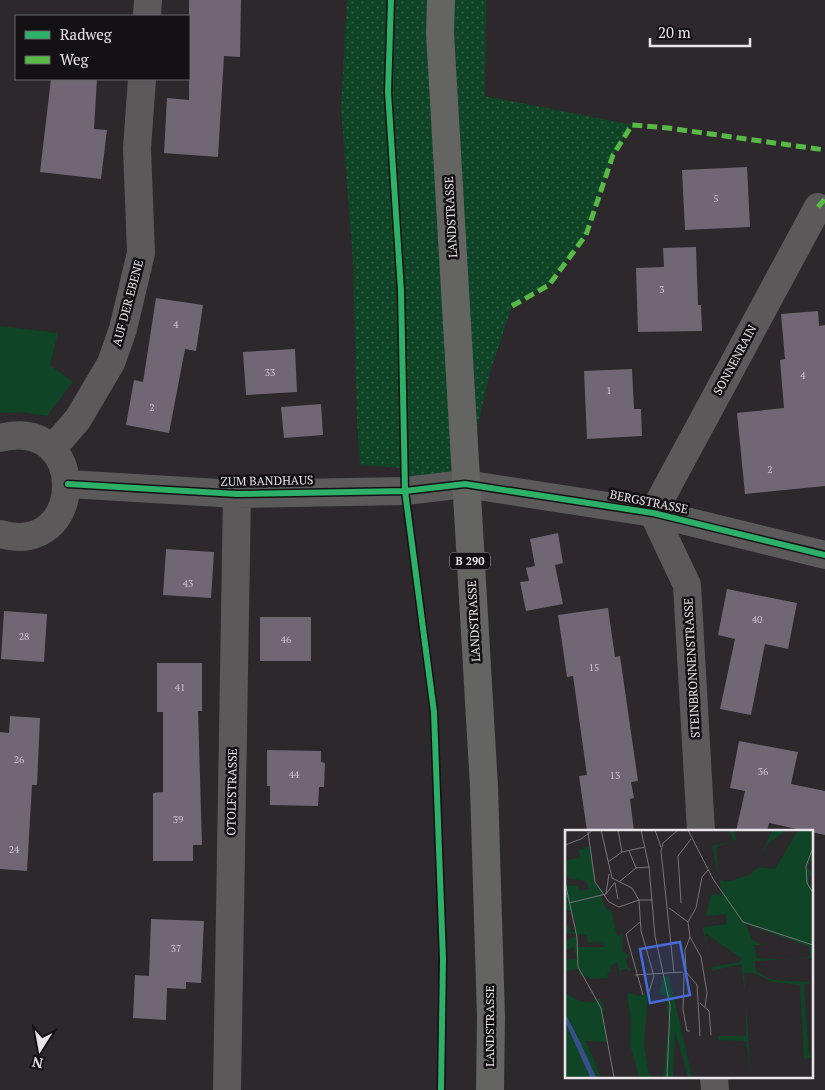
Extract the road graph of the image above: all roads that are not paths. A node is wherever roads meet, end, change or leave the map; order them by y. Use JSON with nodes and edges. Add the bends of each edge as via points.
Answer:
{"nodes":[{"id":1,"x":148,"y":0,"type":"edge"},
{"id":2,"x":441,"y":0,"type":"edge"},
{"id":3,"x":147,"y":15,"type":"edge"},
{"id":4,"x":142,"y":80,"type":"edge"},
{"id":5,"x":818,"y":207,"type":"dead end"},
{"id":6,"x":0,"y":438,"type":"edge"},
{"id":7,"x":52,"y":449,"type":"junction"},
{"id":8,"x":68,"y":484,"type":"junction"},
{"id":9,"x":465,"y":484,"type":"junction"},
{"id":10,"x":237,"y":494,"type":"junction"},
{"id":11,"x":653,"y":512,"type":"junction"},
{"id":12,"x":0,"y":534,"type":"edge"},
{"id":13,"x":825,"y":555,"type":"edge"},
{"id":14,"x":701,"y":830,"type":"edge"},
{"id":15,"x":227,"y":1090,"type":"edge"},
{"id":16,"x":490,"y":1090,"type":"edge"}],
"edges":[{"from":1,"to":3,"type":"street"},
{"from":2,"to":9,"type":"main road","name":"LANDSTRASSE","number":"B 290","via":[[440,33]]},
{"from":4,"to":7,"type":"street","name":"AUF DER EBENE","via":[[136,148],[141,253],[124,329],[111,363],[78,419]]},
{"from":5,"to":11,"type":"street","name":"SONNENRAIN"},
{"from":6,"to":7,"type":"street","via":[[28,436]]},
{"from":7,"to":8,"type":"street","via":[[60,459]]},
{"from":8,"to":10,"type":"street","name":"ZUM BANDHAUS"},
{"from":8,"to":12,"type":"street","via":[[66,502],[58,517],[44,529],[28,536]]},
{"from":9,"to":10,"type":"street","name":"ZUM BANDHAUS","via":[[405,491]]},
{"from":9,"to":11,"type":"street","name":"BERGSTRASSE"},
{"from":9,"to":16,"type":"main road","name":"LANDSTRASSE","number":"B 290","via":[[484,787]]},
{"from":10,"to":15,"type":"street","name":"OTOLFSTRASSE"},
{"from":11,"to":13,"type":"street","name":"BERGSTRASSE"},
{"from":11,"to":14,"type":"street","name":"STEINBRONNENSTRASSE","via":[[687,585]]}]}
